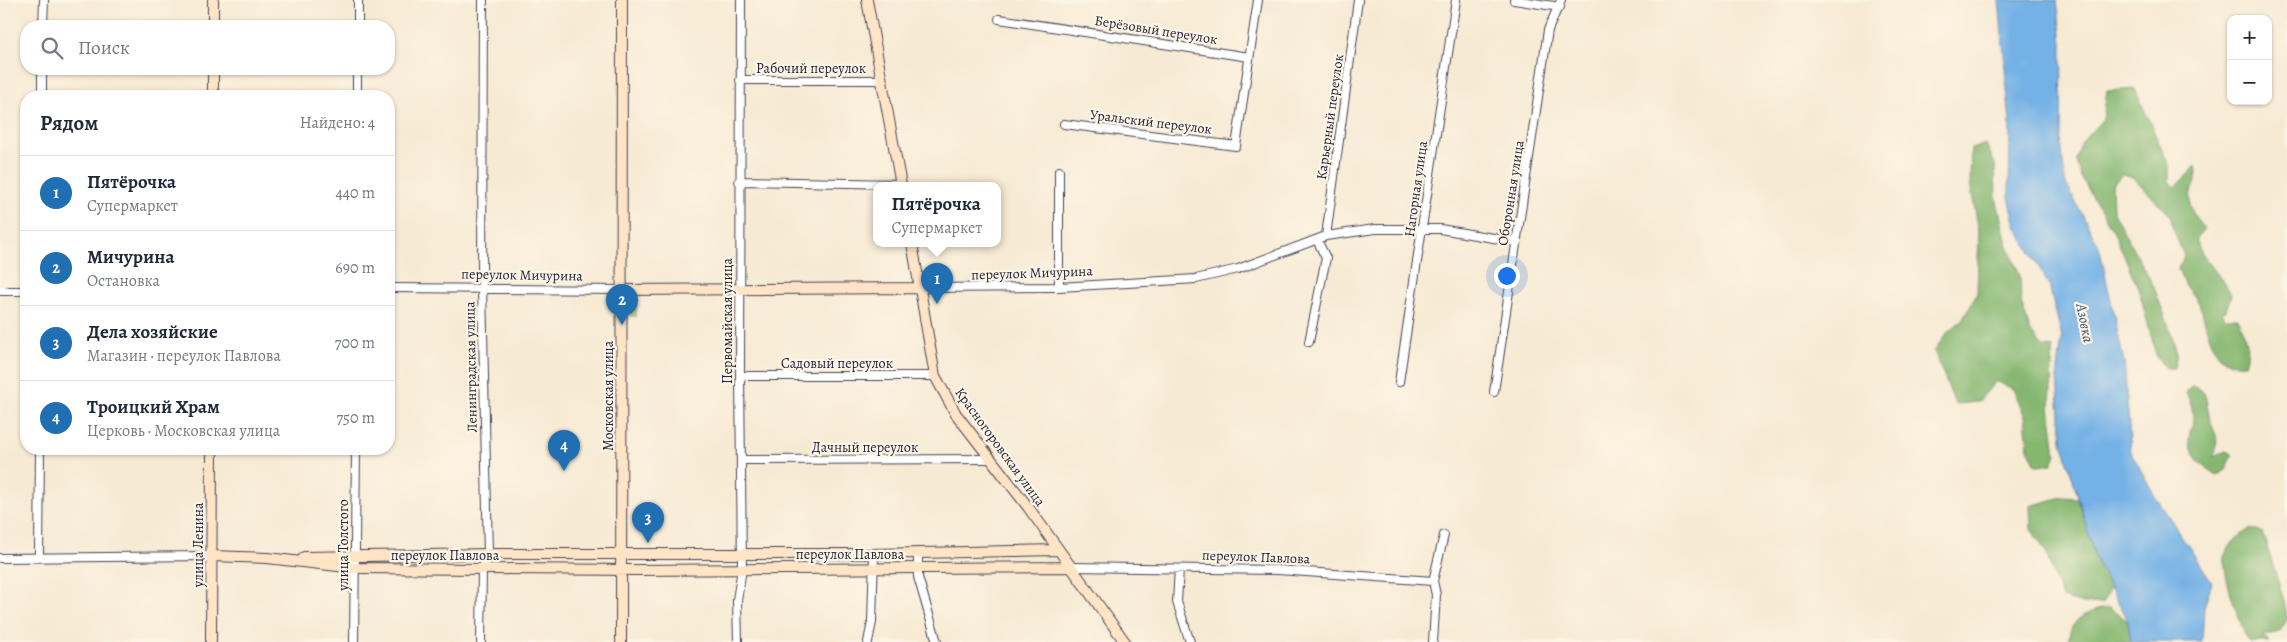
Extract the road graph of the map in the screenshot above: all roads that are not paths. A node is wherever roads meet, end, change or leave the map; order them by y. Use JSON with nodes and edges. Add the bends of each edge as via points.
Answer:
{"nodes":[{"id":1,"x":44,"y":0,"type":"edge"},
{"id":2,"x":213,"y":0,"type":"edge"},
{"id":3,"x":358,"y":0,"type":"edge"},
{"id":4,"x":483,"y":0,"type":"edge"},
{"id":5,"x":622,"y":0,"type":"edge"},
{"id":6,"x":741,"y":0,"type":"edge"},
{"id":7,"x":867,"y":0,"type":"edge"},
{"id":8,"x":1258,"y":0,"type":"edge"},
{"id":9,"x":1358,"y":0,"type":"edge"},
{"id":10,"x":1456,"y":0,"type":"edge"},
{"id":11,"x":1514,"y":0,"type":"edge"},
{"id":12,"x":1560,"y":4,"type":"edge"},
{"id":13,"x":999,"y":19,"type":"dead end"},
{"id":14,"x":43,"y":20,"type":"edge"},
{"id":15,"x":213,"y":20,"type":"edge"},
{"id":16,"x":358,"y":20,"type":"edge"},
{"id":17,"x":1249,"y":57,"type":"junction"},
{"id":18,"x":42,"y":75,"type":"edge"},
{"id":19,"x":213,"y":75,"type":"edge"},
{"id":20,"x":358,"y":75,"type":"edge"},
{"id":21,"x":740,"y":80,"type":"junction"},
{"id":22,"x":882,"y":80,"type":"junction"},
{"id":23,"x":42,"y":90,"type":"edge"},
{"id":24,"x":213,"y":90,"type":"edge"},
{"id":25,"x":358,"y":90,"type":"edge"},
{"id":26,"x":1064,"y":124,"type":"dead end"},
{"id":27,"x":1059,"y":171,"type":"dead end"},
{"id":28,"x":740,"y":181,"type":"junction"},
{"id":29,"x":900,"y":182,"type":"edge"},
{"id":30,"x":873,"y":184,"type":"edge"},
{"id":31,"x":1422,"y":228,"type":"junction"},
{"id":32,"x":1326,"y":236,"type":"junction"},
{"id":33,"x":1317,"y":240,"type":"junction"},
{"id":34,"x":1517,"y":242,"type":"junction"},
{"id":35,"x":913,"y":247,"type":"edge"},
{"id":36,"x":1059,"y":287,"type":"junction"},
{"id":37,"x":395,"y":288,"type":"edge"},
{"id":38,"x":482,"y":288,"type":"junction"},
{"id":39,"x":920,"y":288,"type":"junction"},
{"id":40,"x":622,"y":290,"type":"junction"},
{"id":41,"x":740,"y":290,"type":"junction"},
{"id":42,"x":0,"y":291,"type":"edge"},
{"id":43,"x":20,"y":291,"type":"edge"},
{"id":44,"x":1309,"y":342,"type":"dead end"},
{"id":45,"x":740,"y":376,"type":"junction"},
{"id":46,"x":935,"y":376,"type":"junction"},
{"id":47,"x":1399,"y":382,"type":"dead end"},
{"id":48,"x":1494,"y":392,"type":"dead end"},
{"id":49,"x":40,"y":455,"type":"edge"},
{"id":50,"x":212,"y":455,"type":"edge"},
{"id":51,"x":356,"y":455,"type":"edge"},
{"id":52,"x":990,"y":459,"type":"junction"},
{"id":53,"x":741,"y":460,"type":"junction"},
{"id":54,"x":1444,"y":535,"type":"dead end"},
{"id":55,"x":1058,"y":550,"type":"junction"},
{"id":56,"x":488,"y":554,"type":"junction"},
{"id":57,"x":622,"y":554,"type":"junction"},
{"id":58,"x":874,"y":554,"type":"junction"},
{"id":59,"x":918,"y":554,"type":"junction"},
{"id":60,"x":740,"y":555,"type":"junction"},
{"id":61,"x":212,"y":556,"type":"junction"},
{"id":62,"x":355,"y":556,"type":"junction"},
{"id":63,"x":0,"y":558,"type":"edge"},
{"id":64,"x":38,"y":558,"type":"junction"},
{"id":65,"x":267,"y":558,"type":"junction"},
{"id":66,"x":874,"y":567,"type":"junction"},
{"id":67,"x":919,"y":567,"type":"junction"},
{"id":68,"x":1070,"y":567,"type":"junction"},
{"id":69,"x":355,"y":568,"type":"junction"},
{"id":70,"x":482,"y":569,"type":"junction"},
{"id":71,"x":742,"y":569,"type":"junction"},
{"id":72,"x":1179,"y":569,"type":"junction"},
{"id":73,"x":622,"y":570,"type":"junction"},
{"id":74,"x":1433,"y":581,"type":"junction"},
{"id":75,"x":211,"y":642,"type":"edge"},
{"id":76,"x":354,"y":642,"type":"edge"},
{"id":77,"x":481,"y":642,"type":"edge"},
{"id":78,"x":621,"y":642,"type":"edge"},
{"id":79,"x":738,"y":642,"type":"edge"},
{"id":80,"x":868,"y":642,"type":"edge"},
{"id":81,"x":937,"y":642,"type":"edge"},
{"id":82,"x":1125,"y":642,"type":"edge"},
{"id":83,"x":1190,"y":642,"type":"edge"},
{"id":84,"x":1433,"y":642,"type":"edge"}],
"edges":[{"from":1,"to":14,"type":"street"},
{"from":2,"to":15,"type":"street"},
{"from":3,"to":16,"type":"street"},
{"from":4,"to":38,"type":"street","name":"Ленинградская улица"},
{"from":5,"to":40,"type":"street","name":"Московская улица"},
{"from":6,"to":21,"type":"street","name":"Первомайская улица"},
{"from":7,"to":22,"type":"street"},
{"from":8,"to":17,"type":"street"},
{"from":9,"to":32,"type":"street","name":"Карьерный переулок"},
{"from":10,"to":31,"type":"street","name":"Нагорная улица"},
{"from":11,"to":12,"type":"street"},
{"from":12,"to":34,"type":"street","name":"Оборонная улица","via":[[1548,30]]},
{"from":13,"to":17,"type":"street","name":"Берёзовый переулок"},
{"from":17,"to":26,"type":"street","name":"Уральский переулок","via":[[1236,146]]},
{"from":18,"to":23,"type":"street"},
{"from":19,"to":24,"type":"street"},
{"from":20,"to":25,"type":"street"},
{"from":21,"to":22,"type":"street","name":"Рабочий переулок"},
{"from":21,"to":28,"type":"street","name":"Первомайская улица"},
{"from":22,"to":29,"type":"street"},
{"from":27,"to":36,"type":"street"},
{"from":28,"to":30,"type":"street"},
{"from":28,"to":41,"type":"street","name":"Первомайская улица"},
{"from":31,"to":32,"type":"street","name":"переулок Мичурина","via":[[1375,229]]},
{"from":31,"to":34,"type":"street","name":"переулок Мичурина"},
{"from":31,"to":47,"type":"street","name":"Нагорная улица"},
{"from":32,"to":33,"type":"street","name":"переулок Мичурина"},
{"from":33,"to":36,"type":"street","name":"переулок Мичурина","via":[[1238,269],[1196,278]]},
{"from":33,"to":44,"type":"street","via":[[1326,258]]},
{"from":34,"to":48,"type":"street","name":"Оборонная улица"},
{"from":35,"to":39,"type":"street","name":"Красногоровская улица"},
{"from":36,"to":39,"type":"street","name":"переулок Мичурина"},
{"from":37,"to":38,"type":"street","name":"переулок Мичурина"},
{"from":38,"to":40,"type":"street","name":"переулок Мичурина"},
{"from":38,"to":56,"type":"street","name":"Ленинградская улица"},
{"from":39,"to":41,"type":"street","name":"переулок Мичурина"},
{"from":39,"to":46,"type":"street","name":"Красногоровская улица"},
{"from":40,"to":41,"type":"street","name":"переулок Мичурина"},
{"from":40,"to":57,"type":"street","name":"Московская улица"},
{"from":41,"to":45,"type":"street","name":"Первомайская улица"},
{"from":42,"to":43,"type":"street"},
{"from":45,"to":46,"type":"street","name":"Садовый переулок"},
{"from":45,"to":53,"type":"street","name":"Первомайская улица"},
{"from":46,"to":52,"type":"street","name":"Красногоровская улица","via":[[956,414]]},
{"from":49,"to":64,"type":"street"},
{"from":50,"to":61,"type":"street","name":"улица Ленина"},
{"from":51,"to":62,"type":"street","name":"улица Толстого"},
{"from":52,"to":53,"type":"street","name":"Дачный переулок"},
{"from":52,"to":55,"type":"street","name":"Красногоровская улица"},
{"from":53,"to":60,"type":"street","name":"Первомайская улица"},
{"from":54,"to":74,"type":"street"},
{"from":55,"to":59,"type":"street","name":"переулок Павлова"},
{"from":55,"to":68,"type":"street","name":"Красногоровская улица"},
{"from":56,"to":57,"type":"street","name":"переулок Павлова"},
{"from":56,"to":62,"type":"street","name":"переулок Павлова"},
{"from":56,"to":70,"type":"street","name":"Ленинградская улица"},
{"from":57,"to":60,"type":"street","name":"переулок Павлова"},
{"from":57,"to":73,"type":"street","name":"Московская улица"},
{"from":58,"to":59,"type":"street","name":"переулок Павлова"},
{"from":58,"to":60,"type":"street","name":"переулок Павлова"},
{"from":58,"to":66,"type":"street"},
{"from":59,"to":67,"type":"street"},
{"from":60,"to":71,"type":"street","name":"Первомайская улица"},
{"from":61,"to":64,"type":"street","name":"переулок Павлова"},
{"from":61,"to":65,"type":"street","name":"переулок Павлова"},
{"from":61,"to":75,"type":"street","name":"улица Ленина"},
{"from":62,"to":65,"type":"street","name":"переулок Павлова"},
{"from":62,"to":69,"type":"street","name":"улица Толстого"},
{"from":63,"to":64,"type":"street","name":"переулок Павлова"},
{"from":65,"to":69,"type":"street","name":"переулок Павлова"},
{"from":66,"to":67,"type":"street","name":"переулок Павлова"},
{"from":66,"to":71,"type":"street","name":"переулок Павлова"},
{"from":66,"to":80,"type":"street"},
{"from":67,"to":68,"type":"street","name":"переулок Павлова"},
{"from":67,"to":81,"type":"street","via":[[918,577]]},
{"from":68,"to":72,"type":"street","name":"переулок Павлова"},
{"from":68,"to":82,"type":"street","name":"Красногоровская улица"},
{"from":69,"to":70,"type":"street","name":"переулок Павлова"},
{"from":69,"to":76,"type":"street","name":"улица Толстого"},
{"from":70,"to":73,"type":"street","name":"переулок Павлова"},
{"from":70,"to":77,"type":"street","name":"Ленинградская улица"},
{"from":71,"to":73,"type":"street","name":"переулок Павлова"},
{"from":71,"to":79,"type":"street","name":"Первомайская улица"},
{"from":72,"to":74,"type":"street","name":"переулок Павлова","via":[[1278,570]]},
{"from":72,"to":83,"type":"street","via":[[1177,602]]},
{"from":73,"to":78,"type":"street","name":"Московская улица"},
{"from":74,"to":84,"type":"street","via":[[1436,595]]}]}
